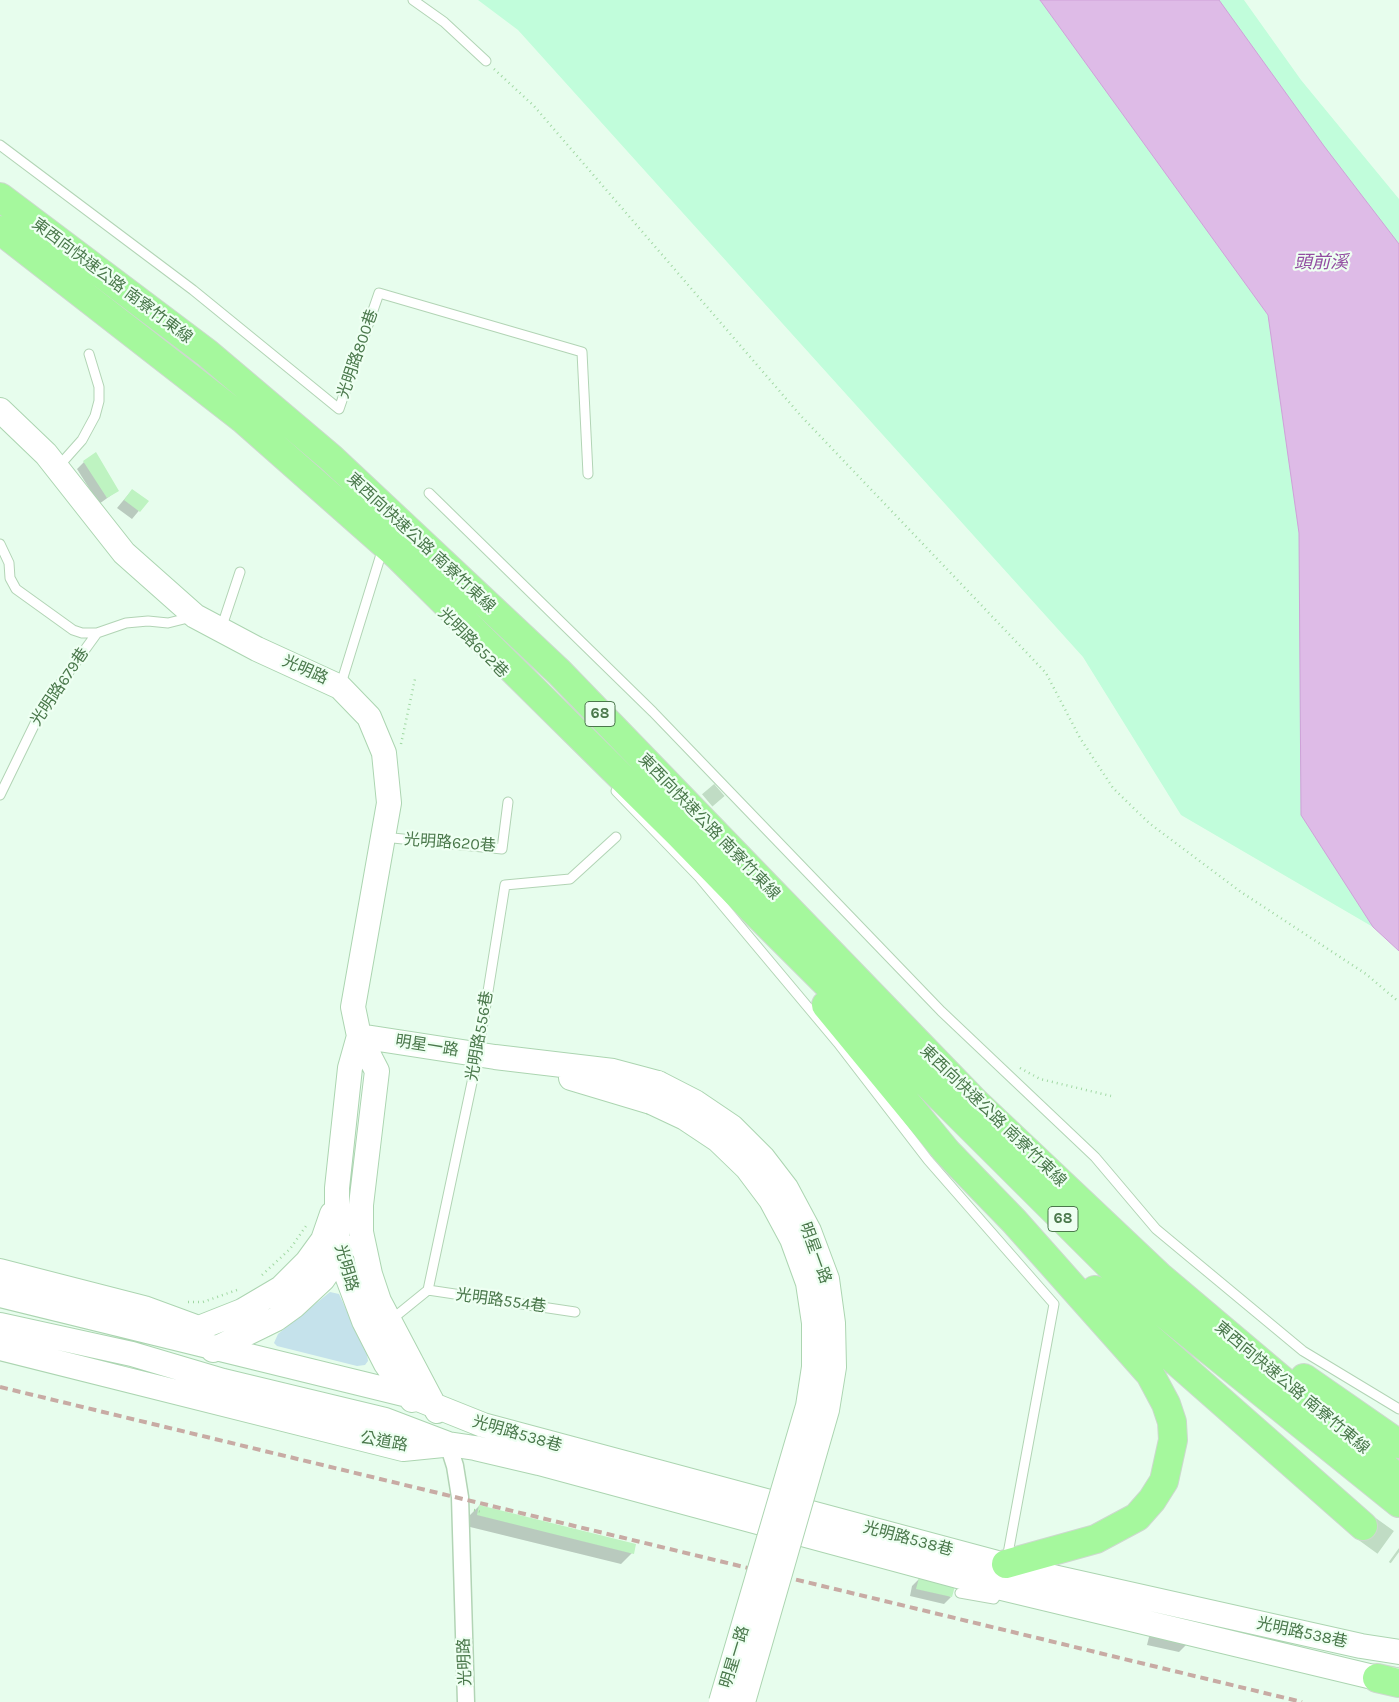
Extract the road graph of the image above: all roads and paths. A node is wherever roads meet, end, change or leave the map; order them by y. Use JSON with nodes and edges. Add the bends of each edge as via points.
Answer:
{"nodes":[{"id":1,"x":413,"y":0,"type":"edge"},
{"id":2,"x":486,"y":61,"type":"joint"},
{"id":3,"x":0,"y":145,"type":"edge"},
{"id":4,"x":0,"y":197,"type":"edge"},
{"id":5,"x":0,"y":230,"type":"edge"},
{"id":6,"x":90,"y":354,"type":"dead end"},
{"id":7,"x":0,"y":410,"type":"edge"},
{"id":8,"x":58,"y":468,"type":"junction"},
{"id":9,"x":588,"y":474,"type":"dead end"},
{"id":10,"x":429,"y":493,"type":"dead end"},
{"id":11,"x":0,"y":544,"type":"edge"},
{"id":12,"x":240,"y":572,"type":"dead end"},
{"id":13,"x":195,"y":616,"type":"junction"},
{"id":14,"x":220,"y":630,"type":"junction"},
{"id":15,"x":97,"y":633,"type":"junction"},
{"id":16,"x":415,"y":679,"type":"dead end"},
{"id":17,"x":513,"y":684,"type":"dead end"},
{"id":18,"x":340,"y":687,"type":"junction"},
{"id":19,"x":401,"y":746,"type":"dead end"},
{"id":20,"x":608,"y":782,"type":"dead end"},
{"id":21,"x":0,"y":796,"type":"edge"},
{"id":22,"x":508,"y":802,"type":"dead end"},
{"id":23,"x":383,"y":837,"type":"junction"},
{"id":24,"x":616,"y":837,"type":"dead end"},
{"id":25,"x":752,"y":909,"type":"junction"},
{"id":26,"x":1399,"y":1002,"type":"edge"},
{"id":27,"x":359,"y":1036,"type":"junction"},
{"id":28,"x":486,"y":1056,"type":"junction"},
{"id":29,"x":1004,"y":1072,"type":"junction"},
{"id":30,"x":654,"y":1093,"type":"junction"},
{"id":31,"x":1111,"y":1096,"type":"dead end"},
{"id":32,"x":338,"y":1188,"type":"junction"},
{"id":33,"x":362,"y":1205,"type":"junction"},
{"id":34,"x":1014,"y":1221,"type":"junction"},
{"id":35,"x":307,"y":1225,"type":"dead end"},
{"id":36,"x":340,"y":1258,"type":"junction"},
{"id":37,"x":1,"y":1273,"type":"edge"},
{"id":38,"x":1159,"y":1276,"type":"junction"},
{"id":39,"x":256,"y":1279,"type":"dead end"},
{"id":40,"x":243,"y":1287,"type":"dead end"},
{"id":41,"x":428,"y":1290,"type":"junction"},
{"id":42,"x":0,"y":1295,"type":"edge"},
{"id":43,"x":182,"y":1302,"type":"dead end"},
{"id":44,"x":575,"y":1312,"type":"dead end"},
{"id":45,"x":388,"y":1321,"type":"junction"},
{"id":46,"x":0,"y":1325,"type":"edge"},
{"id":47,"x":199,"y":1328,"type":"junction"},
{"id":48,"x":138,"y":1331,"type":"junction"},
{"id":49,"x":0,"y":1348,"type":"edge"},
{"id":50,"x":218,"y":1348,"type":"junction"},
{"id":51,"x":168,"y":1366,"type":"junction"},
{"id":52,"x":126,"y":1379,"type":"junction"},
{"id":53,"x":422,"y":1401,"type":"junction"},
{"id":54,"x":1399,"y":1409,"type":"edge"},
{"id":55,"x":448,"y":1444,"type":"junction"},
{"id":56,"x":1399,"y":1444,"type":"edge"},
{"id":57,"x":1399,"y":1479,"type":"edge"},
{"id":58,"x":1399,"y":1502,"type":"edge"},
{"id":59,"x":1363,"y":1526,"type":"tunnel mouth"},
{"id":60,"x":1004,"y":1576,"type":"junction"},
{"id":61,"x":960,"y":1594,"type":"dead end"},
{"id":62,"x":764,"y":1596,"type":"dead end"},
{"id":63,"x":1399,"y":1652,"type":"edge"},
{"id":64,"x":1392,"y":1680,"type":"edge"},
{"id":65,"x":466,"y":1702,"type":"edge"},
{"id":66,"x":721,"y":1702,"type":"edge"},
{"id":67,"x":733,"y":1702,"type":"edge"},
{"id":68,"x":744,"y":1702,"type":"edge"}],
"edges":[{"from":1,"to":2,"type":"lane","via":[[444,22]]},
{"from":2,"to":26,"type":"path","via":[[534,106],[807,423],[1046,674],[1080,738],[1113,788],[1150,823],[1241,892],[1366,974]]},
{"from":3,"to":9,"type":"lane","name":"光明路800巷","via":[[192,290],[339,410],[379,293],[582,352]]},
{"from":4,"to":38,"type":"highway","name":"東西向快速公路 南寮竹東線","number":"68","via":[[207,354],[345,471],[559,672],[976,1103]]},
{"from":5,"to":25,"type":"highway","name":"東西向快速公路 南寮竹東線","number":"68","via":[[244,420],[398,556]]},
{"from":6,"to":8,"type":"lane","via":[[98,387],[95,416],[82,440]]},
{"from":7,"to":8,"type":"street","name":"光明路"},
{"from":8,"to":13,"type":"street","name":"光明路","via":[[124,553]]},
{"from":10,"to":29,"type":"lane","via":[[653,712],[941,1011]]},
{"from":11,"to":15,"type":"lane","via":[[16,589],[72,630]]},
{"from":12,"to":14,"type":"lane"},
{"from":13,"to":14,"type":"street","name":"光明路"},
{"from":13,"to":15,"type":"lane","via":[[168,623],[126,623]]},
{"from":14,"to":18,"type":"street","name":"光明路"},
{"from":15,"to":21,"type":"lane","name":"光明路679巷","via":[[42,709]]},
{"from":16,"to":19,"type":"path"},
{"from":17,"to":18,"type":"lane","name":"光明路652巷","via":[[382,551]]},
{"from":18,"to":23,"type":"street","name":"光明路","via":[[369,717],[384,753],[389,802]]},
{"from":20,"to":60,"type":"lane","via":[[699,877],[764,953],[928,1160],[1054,1304]]},
{"from":22,"to":23,"type":"lane","name":"光明路620巷","via":[[502,849]]},
{"from":23,"to":27,"type":"street","name":"光明路","via":[[353,1007]]},
{"from":24,"to":28,"type":"lane","name":"光明路556巷","via":[[570,878],[505,885]]},
{"from":25,"to":34,"type":"highway","via":[[947,1152]]},
{"from":25,"to":58,"type":"highway","name":"東西向快速公路 南寮竹東線","number":"68","via":[[1130,1286]]},
{"from":27,"to":28,"type":"street","name":"明星一路"},
{"from":27,"to":32,"type":"street","name":"光明路","via":[[350,1068]]},
{"from":27,"to":33,"type":"street","name":"光明路","via":[[377,1071]]},
{"from":28,"to":30,"type":"street","name":"明星一路","via":[[613,1071]]},
{"from":28,"to":41,"type":"lane","name":"光明路556巷"},
{"from":29,"to":31,"type":"path","via":[[1015,1065],[1040,1079]]},
{"from":29,"to":54,"type":"lane","via":[[1094,1156],[1156,1229],[1303,1351]]},
{"from":30,"to":66,"type":"street","name":"明星一路","bridge":true,"via":[[718,1140],[747,1168],[771,1200],[792,1239],[808,1283],[814,1323],[814,1367],[808,1406]]},
{"from":30,"to":68,"type":"street","name":"明星一路","bridge":true,"via":[[695,1102],[732,1127],[763,1158],[786,1188],[809,1231],[827,1279],[834,1367],[827,1410]]},
{"from":32,"to":36,"type":"street","name":"光明路","via":[[336,1231]]},
{"from":32,"to":47,"type":"street","via":[[323,1240],[296,1275],[263,1300]]},
{"from":33,"to":36,"type":"street"},
{"from":33,"to":45,"type":"street","name":"光明路","via":[[364,1253]]},
{"from":34,"to":59,"type":"highway"},
{"from":34,"to":60,"type":"highway","via":[[1150,1374],[1166,1404],[1173,1440],[1164,1481],[1137,1517],[1096,1538]]},
{"from":35,"to":39,"type":"path","via":[[277,1262]]},
{"from":36,"to":50,"type":"street","via":[[294,1306],[276,1319]]},
{"from":36,"to":53,"type":"street","name":"光明路","via":[[375,1343]]},
{"from":37,"to":47,"type":"street","via":[[144,1308]]},
{"from":38,"to":56,"type":"highway"},
{"from":38,"to":57,"type":"highway","name":"東西向快速公路 南寮竹東線","number":"68"},
{"from":40,"to":43,"type":"path","via":[[203,1302]]},
{"from":41,"to":44,"type":"lane","name":"光明路554巷"},
{"from":41,"to":45,"type":"lane"},
{"from":42,"to":48,"type":"street"},
{"from":45,"to":53,"type":"street","name":"光明路"},
{"from":46,"to":51,"type":"street","name":"公道路","via":[[132,1354]]},
{"from":47,"to":48,"type":"street"},
{"from":47,"to":50,"type":"street"},
{"from":48,"to":50,"type":"street"},
{"from":49,"to":52,"type":"street","name":"公道路"},
{"from":50,"to":51,"type":"street"},
{"from":50,"to":53,"type":"street"},
{"from":51,"to":52,"type":"street"},
{"from":51,"to":55,"type":"street","name":"公道路","via":[[385,1420]]},
{"from":52,"to":55,"type":"street","name":"公道路","via":[[403,1449]]},
{"from":53,"to":55,"type":"street","name":"光明路"},
{"from":53,"to":60,"type":"street","name":"光明路538巷","via":[[467,1420]]},
{"from":55,"to":60,"type":"street","name":"光明路538巷","via":[[539,1463]]},
{"from":55,"to":65,"type":"street","name":"光明路","via":[[460,1497]]},
{"from":60,"to":61,"type":"lane","via":[[994,1599]]},
{"from":60,"to":63,"type":"street","name":"光明路538巷","via":[[1045,1576]]},
{"from":60,"to":64,"type":"street","name":"光明路538巷"},
{"from":62,"to":67,"type":"lane"}]}
